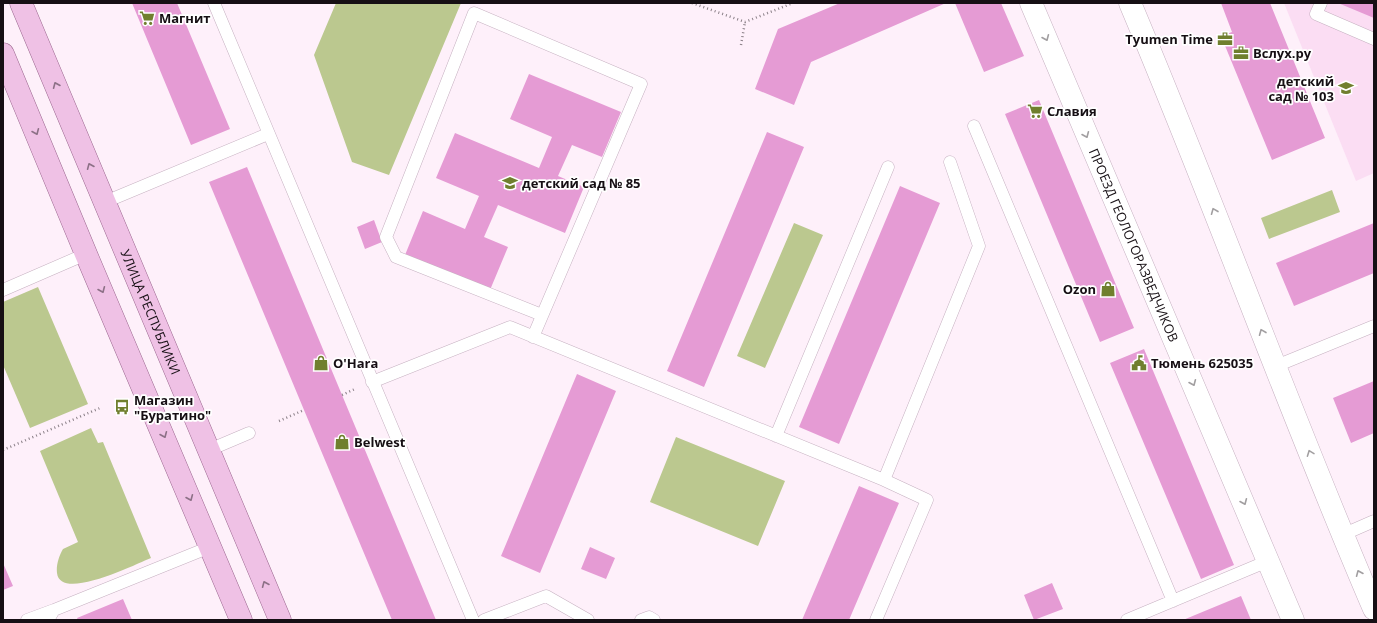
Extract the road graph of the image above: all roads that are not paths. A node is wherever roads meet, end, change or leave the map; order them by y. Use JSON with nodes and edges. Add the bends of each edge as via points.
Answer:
{"nodes":[{"id":1,"x":21,"y":3,"type":"edge"},
{"id":2,"x":214,"y":3,"type":"edge"},
{"id":3,"x":1031,"y":3,"type":"edge"},
{"id":4,"x":1130,"y":3,"type":"edge"},
{"id":5,"x":1321,"y":3,"type":"edge"},
{"id":6,"x":1374,"y":40,"type":"edge"},
{"id":7,"x":3,"y":54,"type":"edge"},
{"id":8,"x":974,"y":126,"type":"dead end"},
{"id":9,"x":268,"y":134,"type":"junction"},
{"id":10,"x":950,"y":162,"type":"dead end"},
{"id":11,"x":888,"y":167,"type":"dead end"},
{"id":12,"x":105,"y":202,"type":"junction"},
{"id":13,"x":86,"y":254,"type":"junction"},
{"id":14,"x":3,"y":290,"type":"edge"},
{"id":15,"x":542,"y":315,"type":"junction"},
{"id":16,"x":1374,"y":326,"type":"edge"},
{"id":17,"x":533,"y":337,"type":"junction"},
{"id":18,"x":1276,"y":366,"type":"junction"},
{"id":19,"x":372,"y":382,"type":"junction"},
{"id":20,"x":249,"y":433,"type":"dead end"},
{"id":21,"x":776,"y":436,"type":"junction"},
{"id":22,"x":209,"y":450,"type":"junction"},
{"id":23,"x":884,"y":480,"type":"junction"},
{"id":24,"x":1374,"y":521,"type":"edge"},
{"id":25,"x":1342,"y":535,"type":"junction"},
{"id":26,"x":210,"y":546,"type":"junction"},
{"id":27,"x":1268,"y":561,"type":"junction"},
{"id":28,"x":1173,"y":601,"type":"junction"},
{"id":29,"x":1374,"y":609,"type":"edge"},
{"id":30,"x":51,"y":615,"type":"edge"},
{"id":31,"x":27,"y":620,"type":"edge"},
{"id":32,"x":241,"y":620,"type":"edge"},
{"id":33,"x":280,"y":620,"type":"edge"},
{"id":34,"x":473,"y":620,"type":"edge"},
{"id":35,"x":484,"y":620,"type":"edge"},
{"id":36,"x":588,"y":620,"type":"edge"},
{"id":37,"x":641,"y":620,"type":"edge"},
{"id":38,"x":654,"y":620,"type":"edge"},
{"id":39,"x":876,"y":620,"type":"edge"},
{"id":40,"x":1127,"y":620,"type":"edge"},
{"id":41,"x":1293,"y":620,"type":"edge"}],
"edges":[{"from":12,"to":1,"type":"main road","name":"УЛИЦА РЕСПУБЛИКИ","one_way":true},
{"from":2,"to":9,"type":"lane"},
{"from":3,"to":27,"type":"street","name":"ПРОЕЗД ГЕОЛОГОРАЗВЕДЧИКОВ","one_way":true},
{"from":18,"to":4,"type":"street","one_way":true},
{"from":5,"to":6,"type":"lane","via":[[1316,14]]},
{"from":7,"to":13,"type":"main road","one_way":true},
{"from":8,"to":28,"type":"lane"},
{"from":9,"to":12,"type":"lane"},
{"from":9,"to":19,"type":"lane"},
{"from":10,"to":23,"type":"lane","via":[[979,246]]},
{"from":11,"to":21,"type":"lane"},
{"from":12,"to":22,"type":"main road","name":"УЛИЦА РЕСПУБЛИКИ"},
{"from":13,"to":14,"type":"lane"},
{"from":13,"to":26,"type":"main road","one_way":true},
{"from":15,"to":15,"type":"lane","via":[[641,84],[474,13],[386,237],[396,257]]},
{"from":15,"to":17,"type":"lane"},
{"from":16,"to":18,"type":"lane"},
{"from":17,"to":19,"type":"lane","via":[[510,327]]},
{"from":17,"to":21,"type":"lane"},
{"from":25,"to":18,"type":"street","one_way":true},
{"from":19,"to":34,"type":"lane"},
{"from":20,"to":22,"type":"lane"},
{"from":21,"to":23,"type":"lane"},
{"from":33,"to":22,"type":"main road","name":"УЛИЦА РЕСПУБЛИКИ","one_way":true},
{"from":23,"to":39,"type":"lane","via":[[928,500]]},
{"from":24,"to":25,"type":"lane"},
{"from":29,"to":25,"type":"street","one_way":true},
{"from":26,"to":30,"type":"lane"},
{"from":26,"to":32,"type":"main road"},
{"from":27,"to":28,"type":"lane"},
{"from":27,"to":41,"type":"street","name":"ПРОЕЗД ГЕОЛОГОРАЗВЕДЧИКОВ"},
{"from":28,"to":40,"type":"lane"},
{"from":30,"to":31,"type":"lane"},
{"from":35,"to":36,"type":"lane","via":[[546,596]]},
{"from":37,"to":38,"type":"lane"}]}
